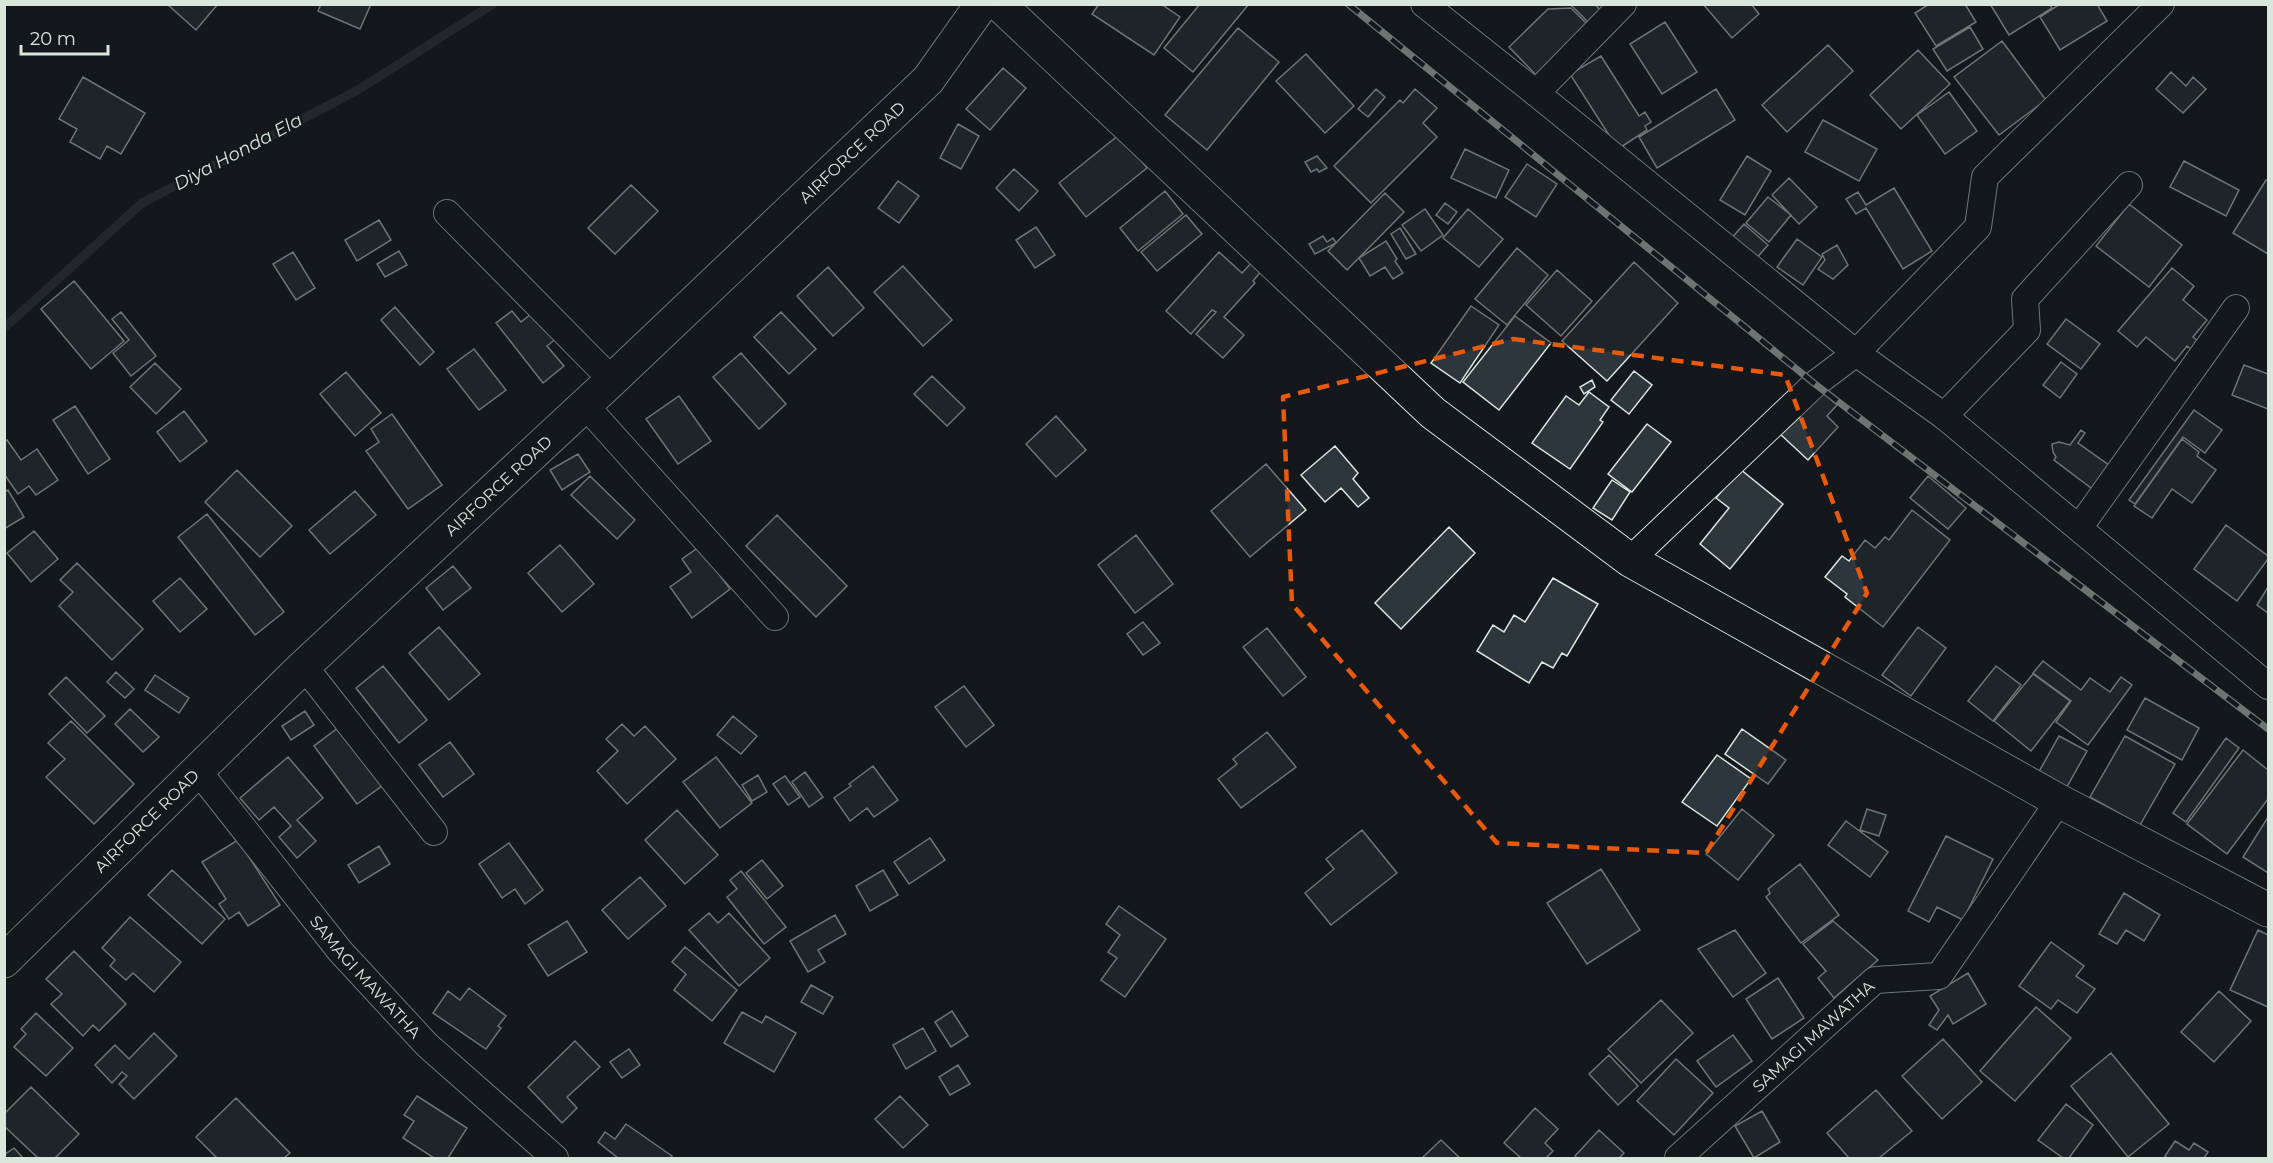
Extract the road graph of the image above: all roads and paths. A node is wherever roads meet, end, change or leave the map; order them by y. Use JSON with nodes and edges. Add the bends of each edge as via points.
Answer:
{"nodes":[{"id":1,"x":982,"y":4,"type":"edge"},
{"id":2,"x":999,"y":4,"type":"edge"},
{"id":3,"x":1424,"y":4,"type":"edge"},
{"id":4,"x":1623,"y":4,"type":"edge"},
{"id":5,"x":2161,"y":4,"type":"edge"},
{"id":6,"x":1536,"y":93,"type":"junction"},
{"id":7,"x":2129,"y":185,"type":"dead end"},
{"id":8,"x":447,"y":213,"type":"dead end"},
{"id":9,"x":2235,"y":308,"type":"dead end"},
{"id":10,"x":1856,"y":353,"type":"junction"},
{"id":11,"x":612,"y":380,"type":"junction"},
{"id":12,"x":585,"y":405,"type":"junction"},
{"id":13,"x":1944,"y":416,"type":"junction"},
{"id":14,"x":2079,"y":528,"type":"junction"},
{"id":15,"x":1630,"y":560,"type":"junction"},
{"id":16,"x":775,"y":616,"type":"dead end"},
{"id":17,"x":304,"y":666,"type":"junction"},
{"id":18,"x":2268,"y":686,"type":"edge"},
{"id":19,"x":199,"y":772,"type":"junction"},
{"id":20,"x":2059,"y":801,"type":"junction"},
{"id":21,"x":434,"y":832,"type":"dead end"},
{"id":22,"x":2268,"y":910,"type":"edge"},
{"id":23,"x":4,"y":961,"type":"edge"},
{"id":24,"x":555,"y":1158,"type":"edge"},
{"id":25,"x":1678,"y":1158,"type":"edge"}],
"edges":[{"from":1,"to":11,"type":"street","name":"AIRFORCE ROAD","via":[[928,80]]},
{"from":2,"to":15,"type":"street","via":[[1433,413]]},
{"from":3,"to":6,"type":"street"},
{"from":4,"to":6,"type":"street"},
{"from":5,"to":10,"type":"street","via":[[1985,177],[1978,227]]},
{"from":6,"to":10,"type":"street"},
{"from":7,"to":13,"type":"street","via":[[2025,299],[2027,330]]},
{"from":8,"to":11,"type":"street"},
{"from":9,"to":14,"type":"street"},
{"from":10,"to":13,"type":"street"},
{"from":10,"to":15,"type":"street","via":[[1815,384]]},
{"from":11,"to":12,"type":"street","name":"AIRFORCE ROAD"},
{"from":12,"to":16,"type":"street"},
{"from":12,"to":17,"type":"street","name":"AIRFORCE ROAD"},
{"from":13,"to":14,"type":"street"},
{"from":14,"to":18,"type":"street"},
{"from":15,"to":20,"type":"street"},
{"from":17,"to":19,"type":"street","name":"AIRFORCE ROAD"},
{"from":17,"to":21,"type":"street"},
{"from":19,"to":23,"type":"street","name":"AIRFORCE ROAD"},
{"from":19,"to":24,"type":"street","name":"SAMAGI MAWATHA","via":[[340,951],[427,1045]]},
{"from":20,"to":22,"type":"street"},
{"from":20,"to":25,"type":"street","name":"SAMAGI MAWATHA","via":[[1939,976],[1875,980]]}]}
